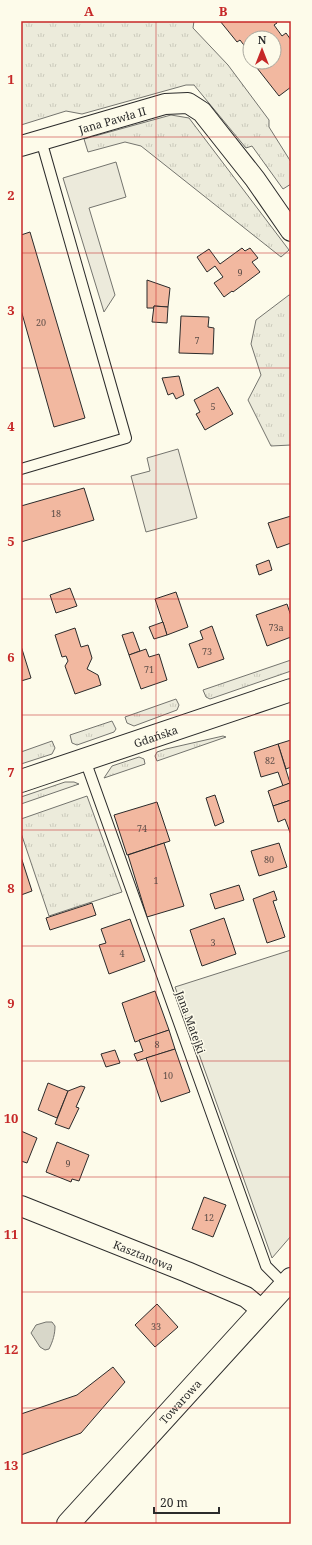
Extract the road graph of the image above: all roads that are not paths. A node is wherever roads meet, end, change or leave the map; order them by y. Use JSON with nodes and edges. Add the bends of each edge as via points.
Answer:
{"nodes":[{"id":1,"x":41,"y":140,"type":"junction"},
{"id":2,"x":21,"y":146,"type":"edge"},
{"id":3,"x":291,"y":230,"type":"edge"},
{"id":4,"x":21,"y":469,"type":"edge"},
{"id":5,"x":291,"y":690,"type":"edge"},
{"id":6,"x":85,"y":760,"type":"junction"},
{"id":7,"x":21,"y":781,"type":"edge"},
{"id":8,"x":21,"y":1206,"type":"edge"},
{"id":9,"x":288,"y":1282,"type":"edge"},
{"id":10,"x":263,"y":1311,"type":"junction"},
{"id":11,"x":68,"y":1524,"type":"edge"}],
"edges":[{"from":1,"to":2,"type":"street","name":"Jana Pawła II"},
{"from":1,"to":3,"type":"street","name":"Jana Pawła II","via":[[165,104],[188,103],[202,112]]},
{"from":1,"to":4,"type":"lane","via":[[126,438]]},
{"from":5,"to":6,"type":"street","name":"Gdańska"},
{"from":6,"to":7,"type":"street","name":"Gdańska"},
{"from":6,"to":9,"type":"lane","name":"Jana Matejki","via":[[266,1266]]},
{"from":8,"to":10,"type":"street","name":"Kasztanowa","via":[[246,1297]]},
{"from":9,"to":10,"type":"street","name":"Towarowa"},
{"from":10,"to":11,"type":"street","name":"Towarowa"}]}
